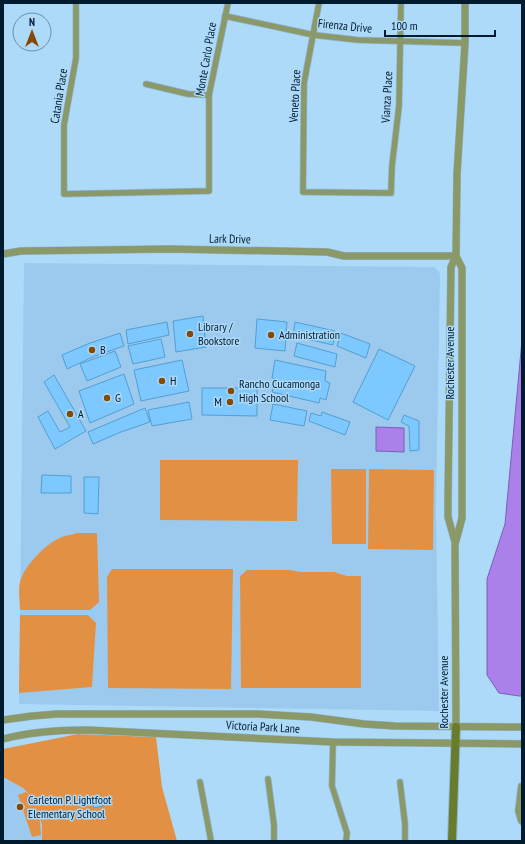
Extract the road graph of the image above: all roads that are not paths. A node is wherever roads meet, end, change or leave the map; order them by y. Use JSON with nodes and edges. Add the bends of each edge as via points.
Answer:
{"nodes":[{"id":1,"x":76,"y":3,"type":"edge"},
{"id":2,"x":228,"y":3,"type":"edge"},
{"id":3,"x":319,"y":3,"type":"edge"},
{"id":4,"x":401,"y":3,"type":"edge"},
{"id":5,"x":465,"y":3,"type":"edge"},
{"id":6,"x":225,"y":16,"type":"junction"},
{"id":7,"x":314,"y":35,"type":"junction"},
{"id":8,"x":400,"y":42,"type":"junction"},
{"id":9,"x":465,"y":43,"type":"junction"},
{"id":10,"x":146,"y":84,"type":"dead end"},
{"id":11,"x":209,"y":95,"type":"junction"},
{"id":12,"x":209,"y":192,"type":"joint"},
{"id":13,"x":391,"y":193,"type":"joint"},
{"id":14,"x":3,"y":254,"type":"edge"},
{"id":15,"x":456,"y":256,"type":"junction"},
{"id":16,"x":455,"y":542,"type":"junction"},
{"id":17,"x":3,"y":720,"type":"edge"},
{"id":18,"x":456,"y":727,"type":"junction"},
{"id":19,"x":522,"y":727,"type":"edge"},
{"id":20,"x":3,"y":739,"type":"edge"},
{"id":21,"x":333,"y":742,"type":"junction"},
{"id":22,"x":456,"y":743,"type":"junction"},
{"id":23,"x":522,"y":744,"type":"edge"},
{"id":24,"x":268,"y":779,"type":"dead end"},
{"id":25,"x":200,"y":782,"type":"dead end"},
{"id":26,"x":400,"y":782,"type":"dead end"},
{"id":27,"x":521,"y":786,"type":"dead end"},
{"id":28,"x":521,"y":822,"type":"edge"},
{"id":29,"x":211,"y":841,"type":"edge"},
{"id":30,"x":274,"y":841,"type":"edge"},
{"id":31,"x":346,"y":841,"type":"edge"},
{"id":32,"x":405,"y":841,"type":"edge"},
{"id":33,"x":452,"y":841,"type":"edge"}],
"edges":[{"from":1,"to":12,"type":"street","name":"Catania Place","via":[[76,58],[64,126],[64,194]]},
{"from":2,"to":6,"type":"street","name":"Monte Carlo Place"},
{"from":3,"to":7,"type":"street","name":"Veneto Place"},
{"from":4,"to":8,"type":"street","name":"Vianza Place"},
{"from":5,"to":9,"type":"street","name":"Rochester Avenue"},
{"from":6,"to":7,"type":"street","name":"Firenza Drive"},
{"from":6,"to":11,"type":"street","name":"Monte Carlo Place"},
{"from":7,"to":8,"type":"street","name":"Firenza Drive"},
{"from":7,"to":13,"type":"street","name":"Veneto Place","via":[[304,83],[303,192]]},
{"from":8,"to":9,"type":"street","name":"Firenza Drive"},
{"from":8,"to":13,"type":"street","name":"Vianza Place","via":[[399,106]]},
{"from":9,"to":15,"type":"street","name":"Rochester Avenue","via":[[457,174]]},
{"from":10,"to":11,"type":"street","via":[[188,94]]},
{"from":11,"to":12,"type":"street","name":"Monte Carlo Place"},
{"from":14,"to":15,"type":"street","name":"Lark Drive","via":[[21,251],[170,249],[327,252],[344,256]]},
{"from":15,"to":16,"type":"street","name":"Rochester Avenue","via":[[451,267],[448,501],[448,517]]},
{"from":15,"to":16,"type":"street","name":"Rochester Avenue","via":[[462,268],[462,518]]},
{"from":16,"to":18,"type":"street","name":"Rochester Avenue"},
{"from":17,"to":18,"type":"street","name":"Victoria Park Lane","via":[[57,714],[258,714],[364,724]]},
{"from":18,"to":19,"type":"street","name":"Victoria Park Lane"},
{"from":18,"to":22,"type":"main road","name":"Rochester Avenue"},
{"from":20,"to":21,"type":"street","name":"Victoria Park Lane","via":[[53,731],[87,730]]},
{"from":21,"to":22,"type":"street","name":"Victoria Park Lane"},
{"from":21,"to":31,"type":"street","via":[[332,786],[347,833]]},
{"from":22,"to":23,"type":"street","name":"Victoria Park Lane"},
{"from":22,"to":33,"type":"main road","name":"Rochester Avenue"},
{"from":24,"to":30,"type":"street"},
{"from":25,"to":29,"type":"street"},
{"from":26,"to":32,"type":"street"},
{"from":27,"to":28,"type":"street","via":[[518,811]]}]}
